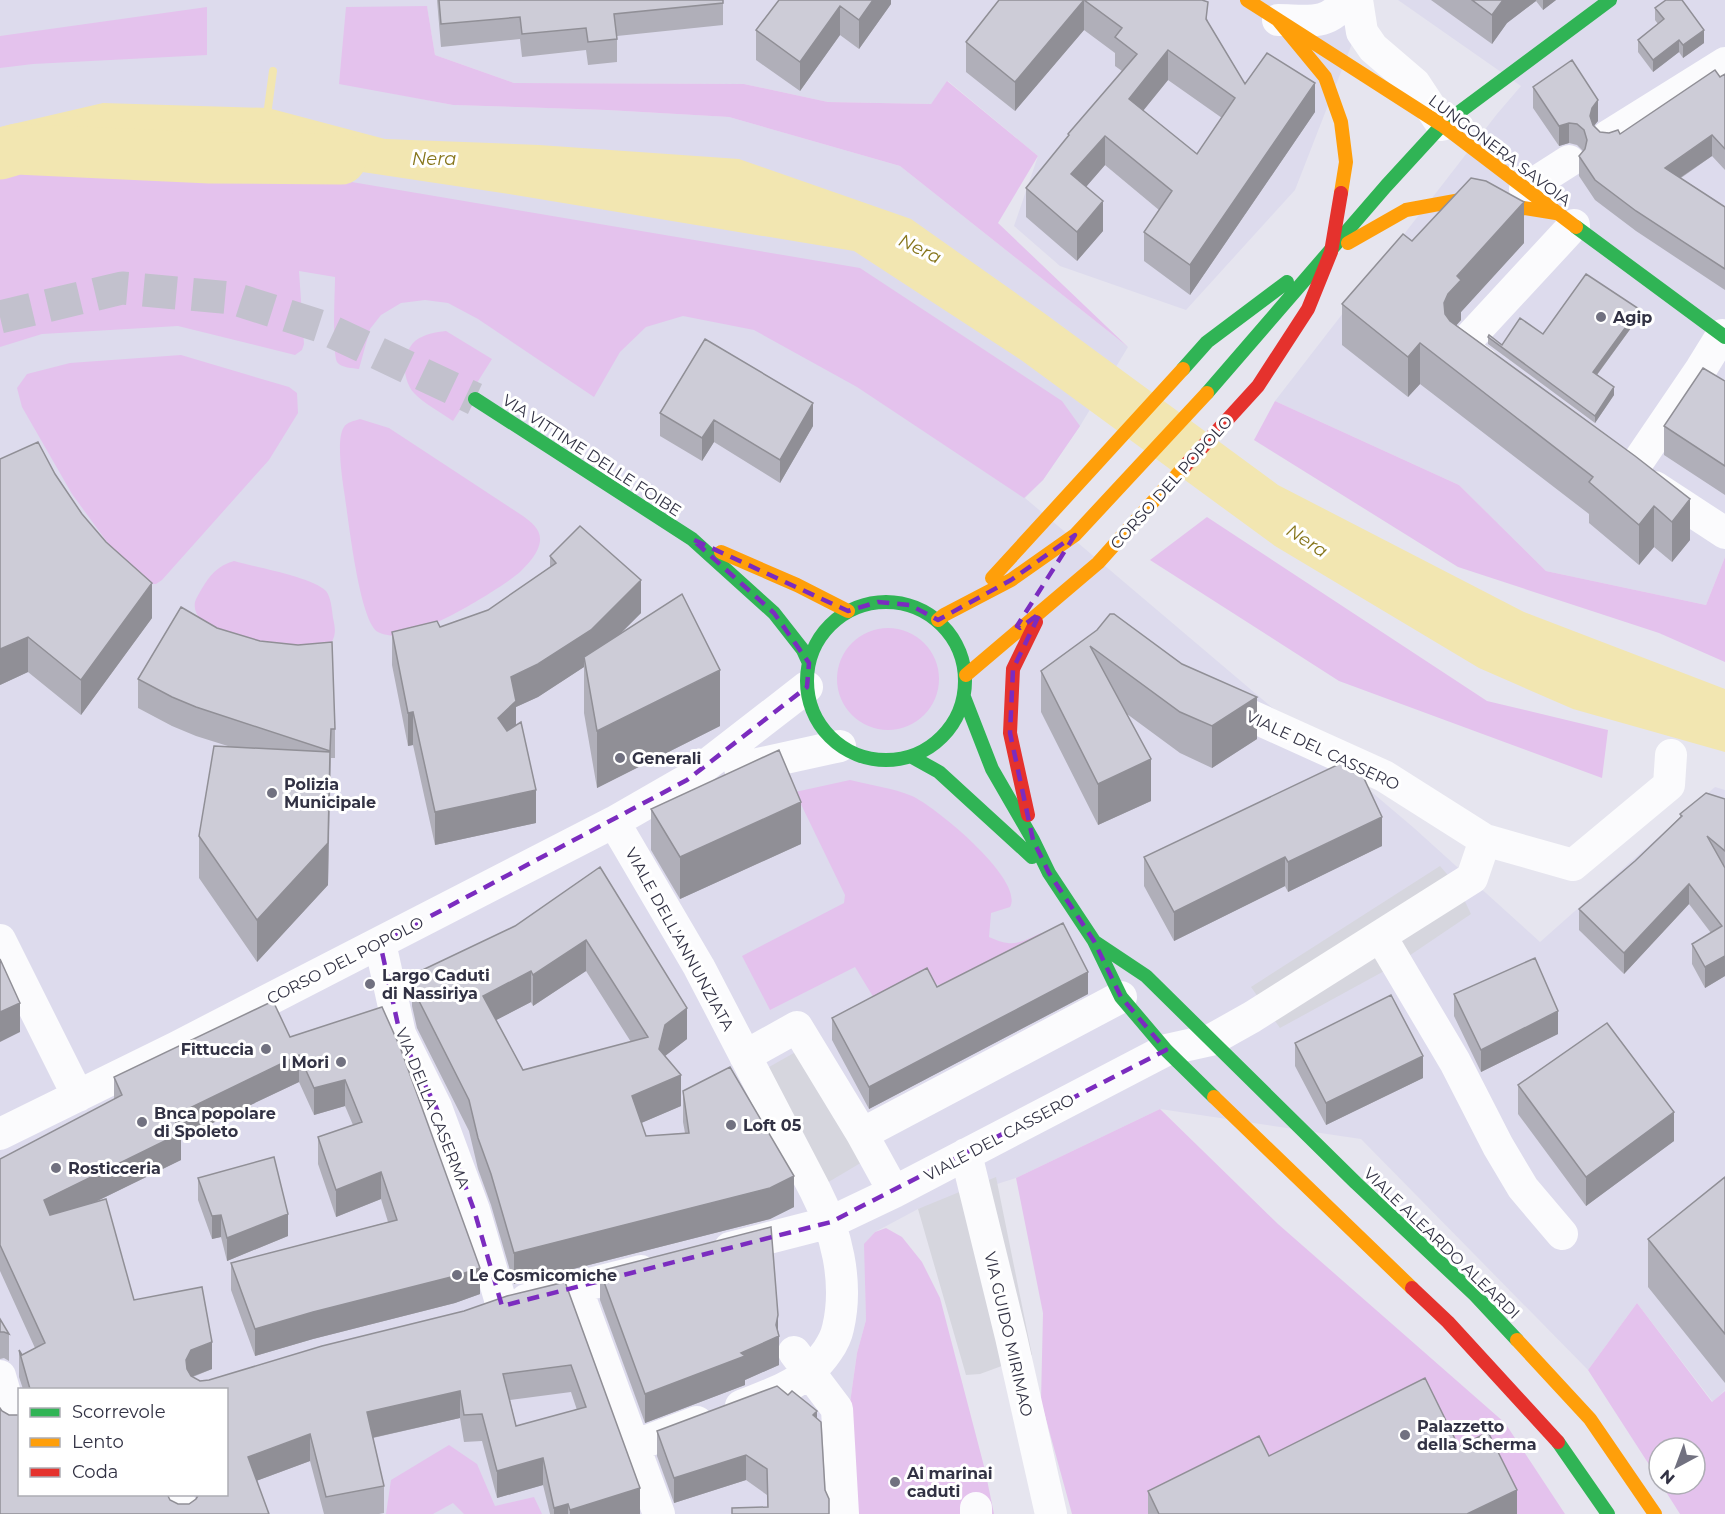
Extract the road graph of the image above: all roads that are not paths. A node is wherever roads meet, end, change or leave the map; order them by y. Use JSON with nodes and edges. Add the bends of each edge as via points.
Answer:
{"nodes":[{"id":1,"x":1247,"y":0,"type":"edge"},
{"id":2,"x":1345,"y":0,"type":"edge"},
{"id":3,"x":1357,"y":0,"type":"edge"},
{"id":4,"x":1610,"y":0,"type":"edge"},
{"id":5,"x":1278,"y":20,"type":"junction"},
{"id":6,"x":1725,"y":63,"type":"edge"},
{"id":7,"x":1442,"y":125,"type":"junction"},
{"id":8,"x":1608,"y":136,"type":"edge"},
{"id":9,"x":1569,"y":161,"type":"dead end"},
{"id":10,"x":1525,"y":189,"type":"junction"},
{"id":11,"x":1565,"y":219,"type":"junction"},
{"id":12,"x":1331,"y":252,"type":"junction"},
{"id":13,"x":1723,"y":336,"type":"edge"},
{"id":14,"x":1508,"y":382,"type":"edge"},
{"id":15,"x":474,"y":399,"type":"tunnel mouth"},
{"id":16,"x":1725,"y":533,"type":"edge"},
{"id":17,"x":1075,"y":535,"type":"junction"},
{"id":18,"x":692,"y":539,"type":"junction"},
{"id":19,"x":1057,"y":564,"type":"dead end"},
{"id":20,"x":973,"y":600,"type":"junction"},
{"id":21,"x":1037,"y":607,"type":"junction"},
{"id":22,"x":848,"y":611,"type":"junction"},
{"id":23,"x":938,"y":620,"type":"junction"},
{"id":24,"x":808,"y":675,"type":"junction"},
{"id":25,"x":966,"y":675,"type":"junction"},
{"id":26,"x":1190,"y":689,"type":"edge"},
{"id":27,"x":964,"y":697,"type":"junction"},
{"id":28,"x":840,"y":746,"type":"junction"},
{"id":29,"x":1671,"y":755,"type":"dead end"},
{"id":30,"x":912,"y":757,"type":"junction"},
{"id":31,"x":687,"y":780,"type":"junction"},
{"id":32,"x":614,"y":822,"type":"junction"},
{"id":33,"x":1033,"y":840,"type":"junction"},
{"id":34,"x":1485,"y":840,"type":"junction"},
{"id":35,"x":1049,"y":873,"type":"junction"},
{"id":36,"x":1381,"y":937,"type":"junction"},
{"id":37,"x":0,"y":940,"type":"edge"},
{"id":38,"x":1094,"y":941,"type":"junction"},
{"id":39,"x":380,"y":942,"type":"junction"},
{"id":40,"x":1121,"y":997,"type":"junction"},
{"id":41,"x":1211,"y":1040,"type":"junction"},
{"id":42,"x":1166,"y":1050,"type":"junction"},
{"id":43,"x":745,"y":1056,"type":"junction"},
{"id":44,"x":78,"y":1096,"type":"junction"},
{"id":45,"x":0,"y":1134,"type":"edge"},
{"id":46,"x":862,"y":1134,"type":"junction"},
{"id":47,"x":966,"y":1154,"type":"junction"},
{"id":48,"x":894,"y":1192,"type":"junction"},
{"id":49,"x":831,"y":1222,"type":"junction"},
{"id":50,"x":1562,"y":1234,"type":"dead end"},
{"id":51,"x":698,"y":1256,"type":"edge"},
{"id":52,"x":664,"y":1265,"type":"edge"},
{"id":53,"x":576,"y":1287,"type":"junction"},
{"id":54,"x":502,"y":1306,"type":"junction"},
{"id":55,"x":471,"y":1316,"type":"edge"},
{"id":56,"x":809,"y":1359,"type":"junction"},
{"id":57,"x":0,"y":1376,"type":"edge"},
{"id":58,"x":11,"y":1427,"type":"edge"},
{"id":59,"x":634,"y":1446,"type":"junction"},
{"id":60,"x":178,"y":1496,"type":"edge"},
{"id":61,"x":183,"y":1514,"type":"edge"},
{"id":62,"x":659,"y":1514,"type":"edge"},
{"id":63,"x":843,"y":1514,"type":"edge"},
{"id":64,"x":1051,"y":1514,"type":"edge"},
{"id":65,"x":1608,"y":1514,"type":"edge"},
{"id":66,"x":1655,"y":1514,"type":"edge"}],
"edges":[{"from":1,"to":5,"type":"street","name":"LUNGONERA SAVOIA"},
{"from":2,"to":5,"type":"street","via":[[1326,19]]},
{"from":3,"to":7,"type":"street","via":[[1362,32],[1373,48],[1415,84]]},
{"from":4,"to":7,"type":"street","name":"CORSO DEL POPOLO"},
{"from":5,"to":7,"type":"street","name":"LUNGONERA SAVOIA"},
{"from":5,"to":12,"type":"street","via":[[1325,76],[1341,122],[1346,162]]},
{"from":6,"to":8,"type":"street"},
{"from":7,"to":10,"type":"street","name":"LUNGONERA SAVOIA"},
{"from":7,"to":12,"type":"street","name":"CORSO DEL POPOLO"},
{"from":9,"to":10,"type":"street"},
{"from":10,"to":11,"type":"street","name":"LUNGONERA SAVOIA"},
{"from":11,"to":12,"type":"street","via":[[1466,199],[1406,210]]},
{"from":11,"to":13,"type":"street","name":"LUNGONERA SAVOIA"},
{"from":11,"to":14,"type":"street","via":[[1461,347]]},
{"from":12,"to":17,"type":"street","name":"CORSO DEL POPOLO","via":[[1233,365]]},
{"from":12,"to":20,"type":"street","name":"CORSO DEL POPOLO","via":[[1207,342]]},
{"from":12,"to":21,"type":"street","name":"CORSO DEL POPOLO","via":[[1308,309],[1258,386],[1098,563]]},
{"from":13,"to":16,"type":"street","via":[[1701,369],[1621,465]]},
{"from":15,"to":18,"type":"street","name":"VIA VITTIME DELLE FOIBE"},
{"from":17,"to":19,"type":"street"},
{"from":17,"to":20,"type":"street","name":"CORSO DEL POPOLO","via":[[1011,580]]},
{"from":18,"to":22,"type":"street","name":"VIA VITTIME DELLE FOIBE"},
{"from":18,"to":24,"type":"street","name":"VIA VITTIME DELLE FOIBE","via":[[774,613],[803,650]]},
{"from":20,"to":23,"type":"street","name":"CORSO DEL POPOLO"},
{"from":21,"to":25,"type":"street","name":"CORSO DEL POPOLO"},
{"from":21,"to":33,"type":"street","via":[[1013,669],[1010,733]]},
{"from":22,"to":23,"type":"street","via":[[878,602],[910,605]]},
{"from":22,"to":24,"type":"street","via":[[830,624],[817,642]]},
{"from":23,"to":25,"type":"street","via":[[962,654]]},
{"from":24,"to":28,"type":"street","via":[[812,709]]},
{"from":24,"to":31,"type":"street","name":"CORSO DEL POPOLO"},
{"from":25,"to":27,"type":"street"},
{"from":26,"to":34,"type":"street","name":"VIALE DEL CASSERO","via":[[1384,776]]},
{"from":27,"to":30,"type":"street","via":[[958,717],[946,734],[931,748]]},
{"from":27,"to":33,"type":"street","via":[[992,769]]},
{"from":28,"to":30,"type":"street","via":[[862,757],[887,761]]},
{"from":28,"to":31,"type":"street","name":"CORSO DEL POPOLO"},
{"from":29,"to":34,"type":"street","name":"VIALE DEL CASSERO","via":[[1669,785],[1574,865]]},
{"from":30,"to":35,"type":"street","via":[[939,772]]},
{"from":31,"to":32,"type":"street","name":"CORSO DEL POPOLO"},
{"from":32,"to":39,"type":"street","name":"CORSO DEL POPOLO"},
{"from":32,"to":43,"type":"street","name":"VIALE DELL'ANNUNZIATA","via":[[699,967]]},
{"from":33,"to":35,"type":"street"},
{"from":34,"to":36,"type":"street","name":"VIALE DEL CASSERO","via":[[1472,878]]},
{"from":35,"to":38,"type":"street"},
{"from":36,"to":41,"type":"street","name":"VIALE DEL CASSERO"},
{"from":36,"to":50,"type":"street","via":[[1523,1188]]},
{"from":37,"to":44,"type":"street"},
{"from":38,"to":40,"type":"street"},
{"from":38,"to":41,"type":"street","via":[[1146,976]]},
{"from":39,"to":44,"type":"street","name":"CORSO DEL POPOLO"},
{"from":39,"to":54,"type":"street","name":"VIA DELLA CASERMA","via":[[400,1034],[436,1107],[474,1210]]},
{"from":40,"to":42,"type":"street"},
{"from":40,"to":46,"type":"street"},
{"from":41,"to":42,"type":"street","name":"VIALE DEL CASSERO"},
{"from":41,"to":66,"type":"street","name":"VIALE ALEARDO ALEARDI","via":[[1475,1294],[1590,1419]]},
{"from":42,"to":47,"type":"street","name":"VIALE DEL CASSERO"},
{"from":42,"to":65,"type":"street","via":[[1448,1322],[1559,1443]]},
{"from":43,"to":46,"type":"street","via":[[797,1027]]},
{"from":43,"to":49,"type":"street","name":"VIALE DELL'ANNUNZIATA"},
{"from":44,"to":45,"type":"street","name":"CORSO DEL POPOLO"},
{"from":46,"to":48,"type":"street"},
{"from":47,"to":48,"type":"street","name":"VIALE DEL CASSERO"},
{"from":47,"to":64,"type":"street","name":"VIA GUIDO MIRIMAO"},
{"from":48,"to":49,"type":"street","name":"VIALE DEL CASSERO"},
{"from":49,"to":51,"type":"street","name":"VIALE DEL CASSERO","via":[[793,1240]]},
{"from":49,"to":56,"type":"street","name":"VIALE DELL'ANNUNZIATA","via":[[842,1276],[838,1330]]},
{"from":52,"to":53,"type":"street"},
{"from":53,"to":54,"type":"street"},
{"from":53,"to":59,"type":"street"},
{"from":54,"to":55,"type":"street"},
{"from":56,"to":59,"type":"street","via":[[771,1394]]},
{"from":56,"to":63,"type":"street","via":[[837,1409]]},
{"from":57,"to":58,"type":"street"},
{"from":59,"to":62,"type":"street"},
{"from":60,"to":61,"type":"street"}]}
